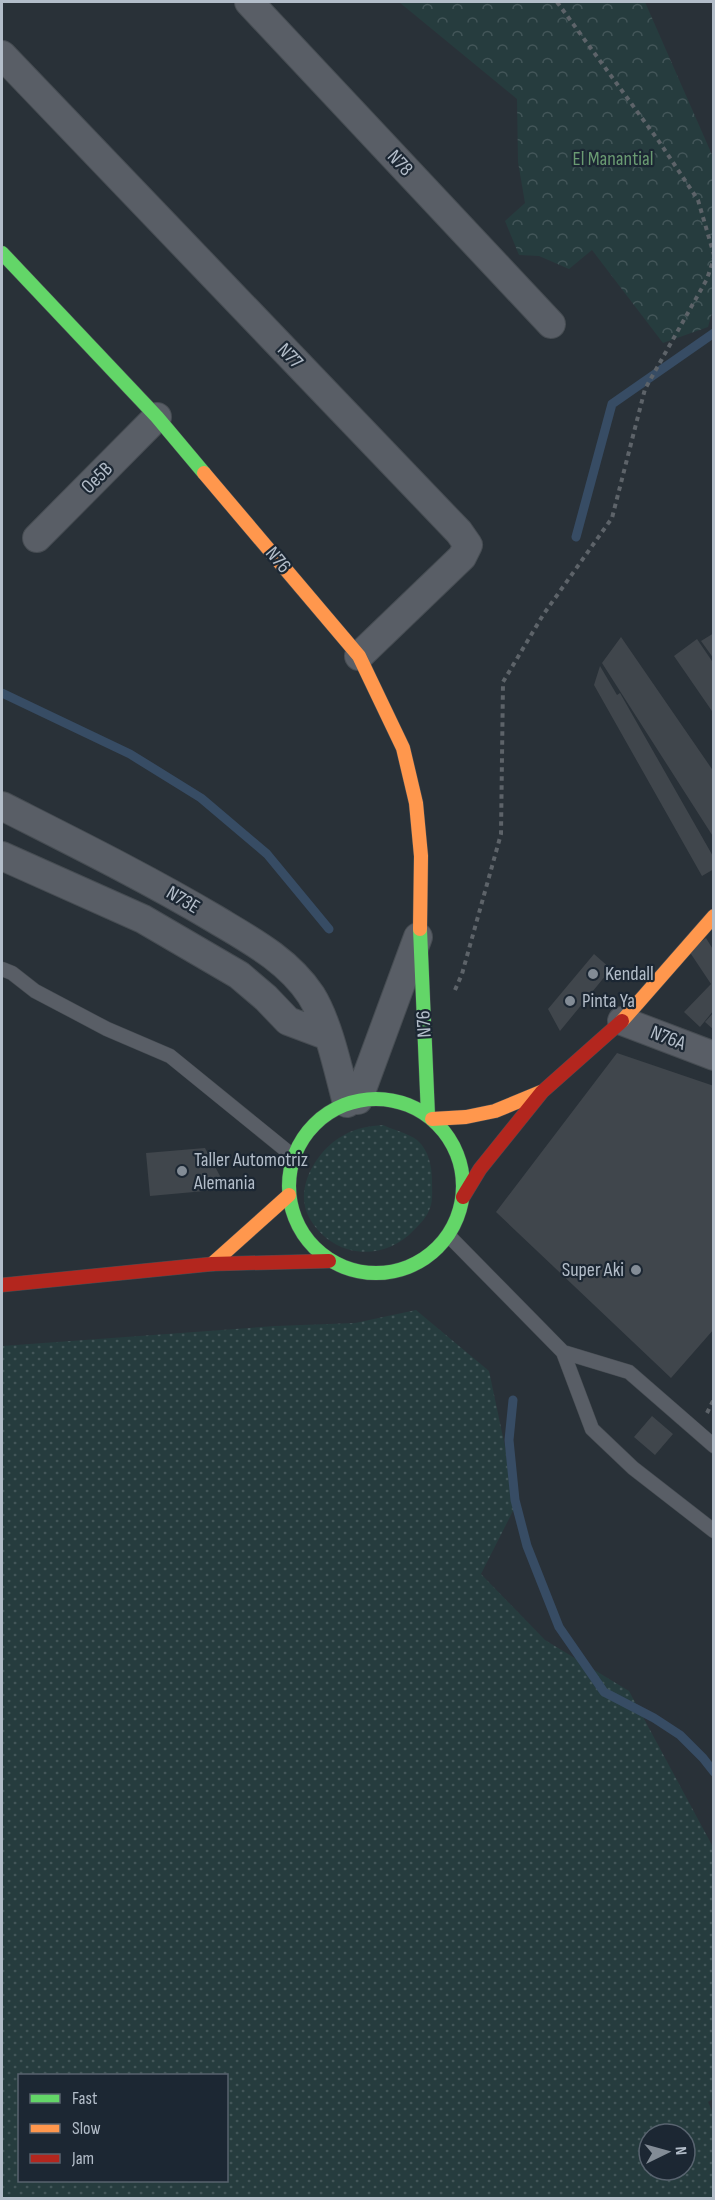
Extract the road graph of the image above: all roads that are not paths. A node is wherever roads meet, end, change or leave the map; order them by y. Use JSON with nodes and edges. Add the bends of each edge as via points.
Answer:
{"nodes":[{"id":1,"x":249,"y":2,"type":"edge"},
{"id":2,"x":2,"y":56,"type":"edge"},
{"id":3,"x":7,"y":269,"type":"edge"},
{"id":4,"x":551,"y":324,"type":"dead end"},
{"id":5,"x":157,"y":417,"type":"junction"},
{"id":6,"x":37,"y":538,"type":"dead end"},
{"id":7,"x":359,"y":656,"type":"junction"},
{"id":8,"x":2,"y":806,"type":"edge"},
{"id":9,"x":2,"y":856,"type":"edge"},
{"id":10,"x":163,"y":888,"type":"junction"},
{"id":11,"x":714,"y":916,"type":"edge"},
{"id":12,"x":143,"y":919,"type":"junction"},
{"id":13,"x":420,"y":932,"type":"junction"},
{"id":14,"x":2,"y":969,"type":"edge"},
{"id":15,"x":622,"y":1021,"type":"junction"},
{"id":16,"x":328,"y":1036,"type":"junction"},
{"id":17,"x":714,"y":1056,"type":"edge"},
{"id":18,"x":542,"y":1092,"type":"junction"},
{"id":19,"x":353,"y":1101,"type":"junction"},
{"id":20,"x":430,"y":1117,"type":"junction"},
{"id":21,"x":293,"y":1156,"type":"junction"},
{"id":22,"x":289,"y":1195,"type":"junction"},
{"id":23,"x":463,"y":1197,"type":"junction"},
{"id":24,"x":448,"y":1236,"type":"junction"},
{"id":25,"x":329,"y":1261,"type":"junction"},
{"id":26,"x":212,"y":1264,"type":"junction"},
{"id":27,"x":2,"y":1285,"type":"edge"},
{"id":28,"x":563,"y":1352,"type":"junction"},
{"id":29,"x":714,"y":1446,"type":"edge"},
{"id":30,"x":714,"y":1531,"type":"edge"}],
"edges":[{"from":1,"to":4,"type":"street","name":"N78"},
{"from":2,"to":7,"type":"street","name":"N77","via":[[468,545],[462,557]]},
{"from":3,"to":5,"type":"main road","name":"N76"},
{"from":5,"to":6,"type":"street","name":"Oe5B"},
{"from":5,"to":7,"type":"main road","name":"N76"},
{"from":7,"to":13,"type":"main road","name":"N76","via":[[403,748],[416,803],[421,856]]},
{"from":8,"to":10,"type":"street","name":"N73E"},
{"from":9,"to":12,"type":"street","name":"N73E"},
{"from":10,"to":12,"type":"street"},
{"from":10,"to":16,"type":"street","name":"N73E","via":[[260,946],[288,968],[311,996]]},
{"from":11,"to":15,"type":"main road"},
{"from":12,"to":16,"type":"street","name":"N73E","via":[[239,975],[288,1021]]},
{"from":13,"to":19,"type":"street","name":"N76"},
{"from":13,"to":20,"type":"main road","name":"N76"},
{"from":14,"to":21,"type":"lane","via":[[107,1029],[170,1056]]},
{"from":15,"to":17,"type":"street","name":"N76A"},
{"from":15,"to":18,"type":"main road"},
{"from":16,"to":19,"type":"street","name":"N73E"},
{"from":18,"to":20,"type":"main road","via":[[495,1111],[466,1117]]},
{"from":18,"to":23,"type":"main road","via":[[480,1169]]},
{"from":19,"to":20,"type":"main road","via":[[395,1100]]},
{"from":19,"to":21,"type":"main road","via":[[314,1124]]},
{"from":20,"to":23,"type":"main road","via":[[451,1141],[462,1168]]},
{"from":21,"to":22,"type":"main road"},
{"from":22,"to":25,"type":"main road","via":[[301,1233]]},
{"from":22,"to":26,"type":"main road"},
{"from":23,"to":24,"type":"main road"},
{"from":24,"to":25,"type":"main road","via":[[430,1256],[406,1269],[378,1274],[352,1271]]},
{"from":24,"to":28,"type":"lane"},
{"from":25,"to":26,"type":"main road"},
{"from":26,"to":27,"type":"main road"},
{"from":28,"to":29,"type":"lane","via":[[629,1372]]},
{"from":28,"to":30,"type":"lane","via":[[592,1429],[633,1468]]}]}
